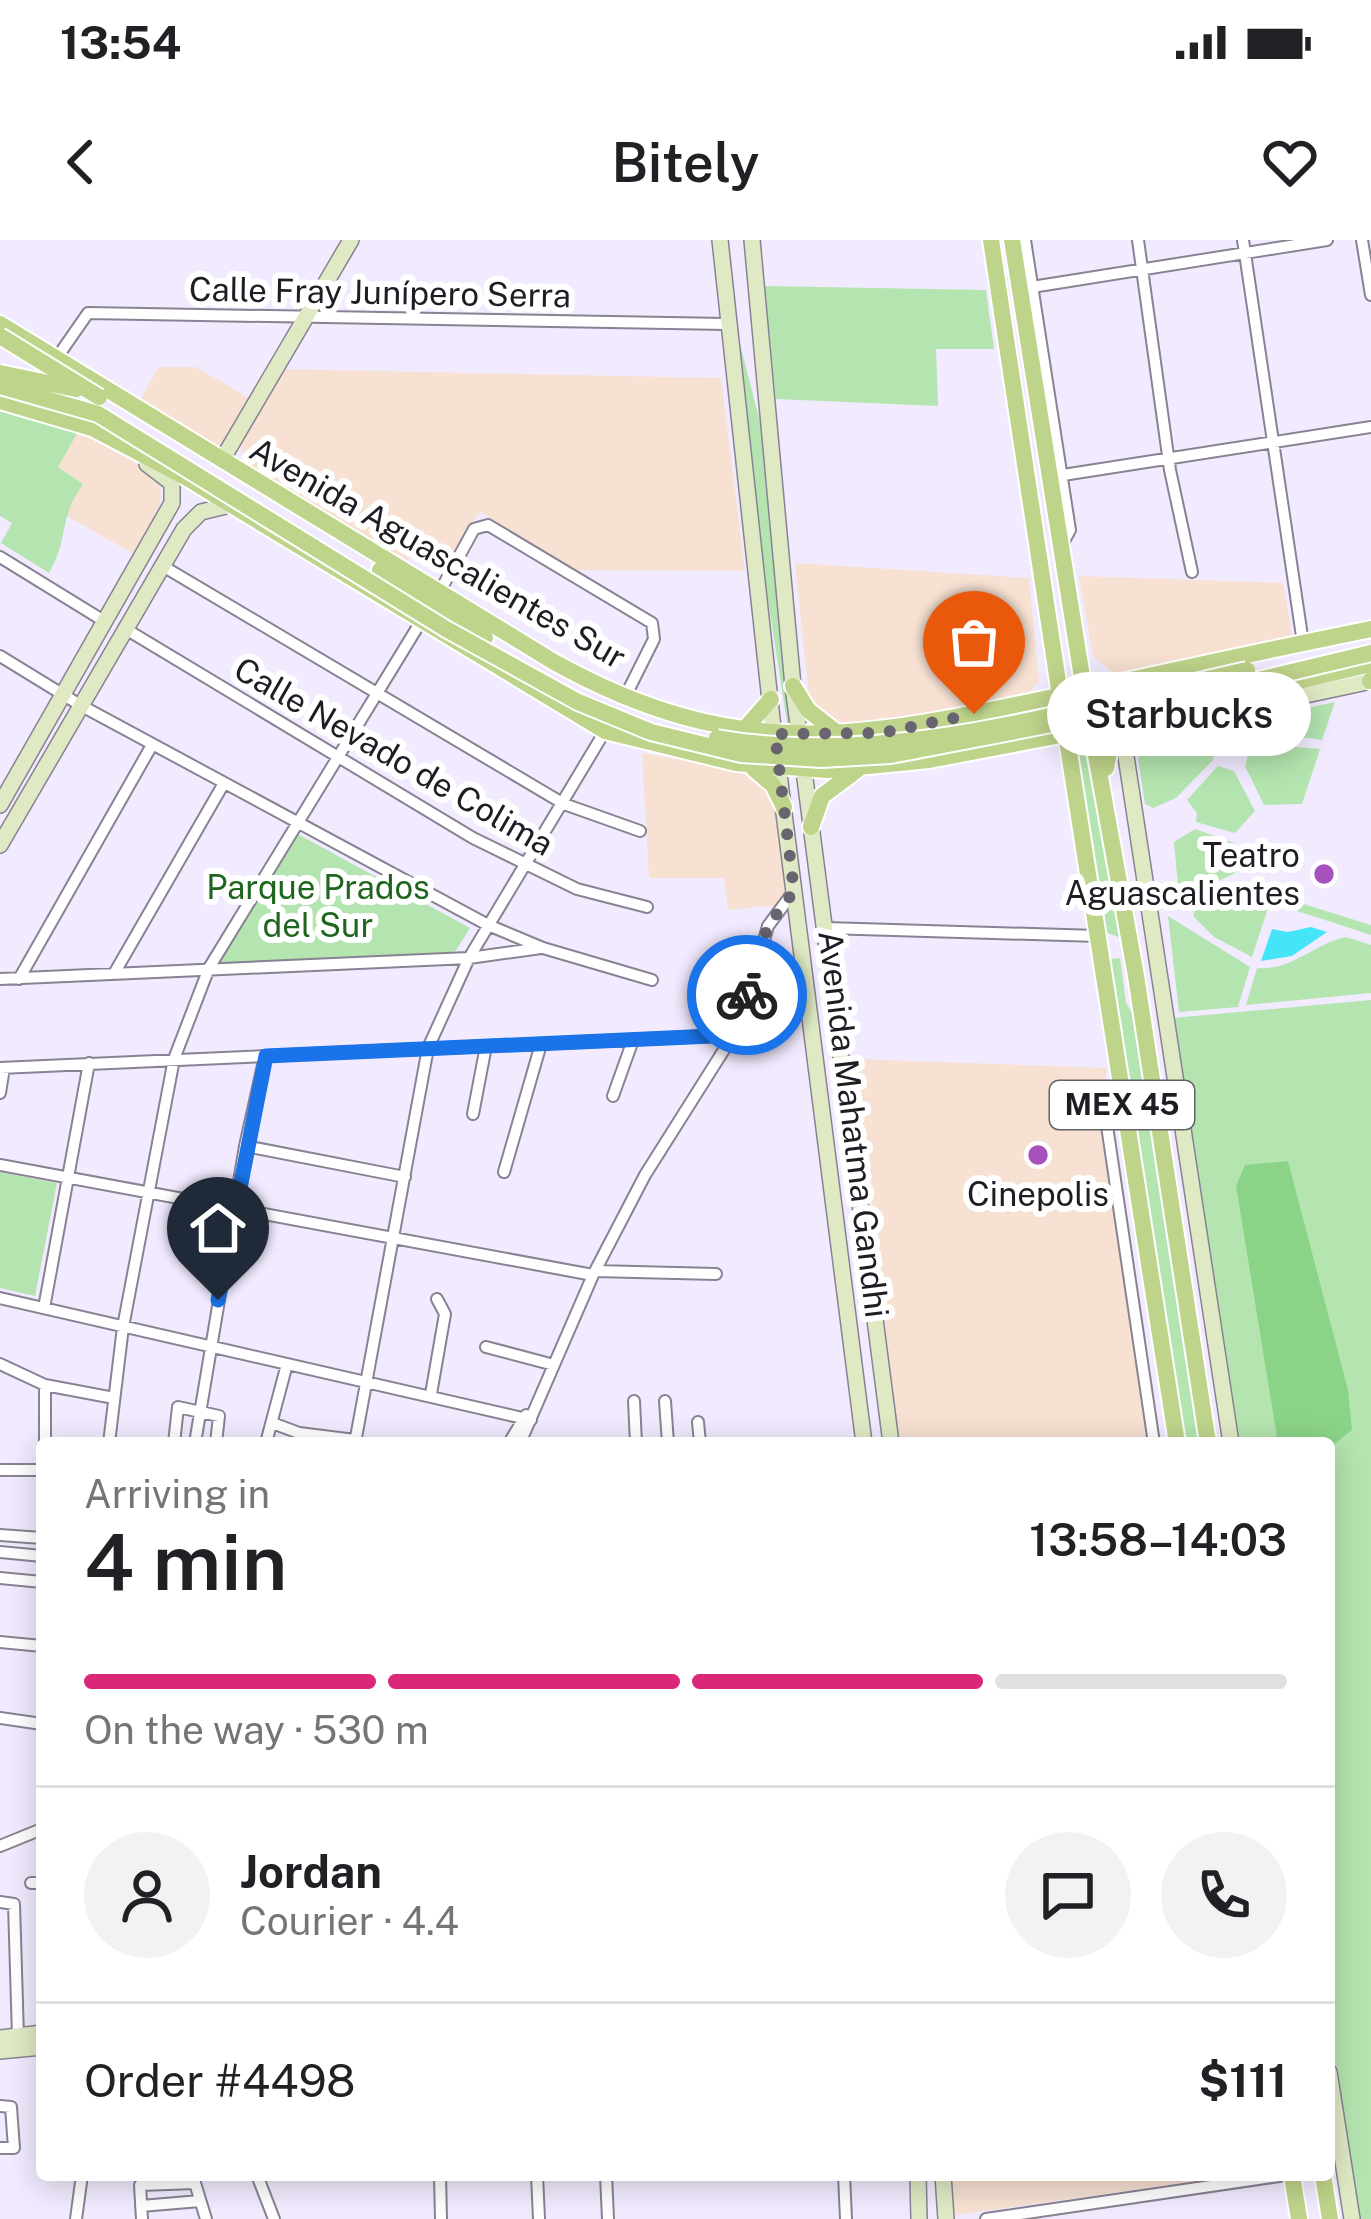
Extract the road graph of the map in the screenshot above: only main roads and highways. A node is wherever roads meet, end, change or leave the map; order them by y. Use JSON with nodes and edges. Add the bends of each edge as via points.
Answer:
{"nodes":[{"id":1,"x":351,"y":240,"type":"edge"},
{"id":2,"x":752,"y":240,"type":"edge"},
{"id":3,"x":992,"y":240,"type":"edge"},
{"id":4,"x":1012,"y":240,"type":"edge"},
{"id":5,"x":720,"y":241,"type":"edge"},
{"id":6,"x":758,"y":310,"type":"junction"},
{"id":7,"x":0,"y":324,"type":"edge"},
{"id":8,"x":727,"y":325,"type":"junction"},
{"id":9,"x":0,"y":336,"type":"edge"},
{"id":10,"x":56,"y":359,"type":"junction"},
{"id":11,"x":0,"y":373,"type":"edge"},
{"id":12,"x":0,"y":386,"type":"edge"},
{"id":13,"x":99,"y":397,"type":"junction"},
{"id":14,"x":0,"y":401,"type":"edge"},
{"id":15,"x":766,"y":403,"type":"junction"},
{"id":16,"x":24,"y":405,"type":"junction"},
{"id":17,"x":116,"y":441,"type":"junction"},
{"id":18,"x":222,"y":460,"type":"junction"},
{"id":19,"x":230,"y":505,"type":"junction"},
{"id":20,"x":162,"y":520,"type":"junction"},
{"id":21,"x":184,"y":529,"type":"junction"},
{"id":22,"x":1371,"y":629,"type":"edge"},
{"id":23,"x":1371,"y":642,"type":"edge"},
{"id":24,"x":1371,"y":653,"type":"edge"},
{"id":25,"x":1080,"y":658,"type":"junction"},
{"id":26,"x":1215,"y":662,"type":"junction"},
{"id":27,"x":1371,"y":664,"type":"edge"},
{"id":28,"x":1056,"y":665,"type":"junction"},
{"id":29,"x":1316,"y":677,"type":"junction"},
{"id":30,"x":1371,"y":681,"type":"edge"},
{"id":31,"x":1117,"y":683,"type":"junction"},
{"id":32,"x":793,"y":686,"type":"junction"},
{"id":33,"x":1342,"y":686,"type":"junction"},
{"id":34,"x":1084,"y":690,"type":"junction"},
{"id":35,"x":1060,"y":695,"type":"junction"},
{"id":36,"x":771,"y":699,"type":"junction"},
{"id":37,"x":1030,"y":702,"type":"junction"},
{"id":38,"x":1204,"y":704,"type":"junction"},
{"id":39,"x":1143,"y":724,"type":"junction"},
{"id":40,"x":1092,"y":729,"type":"junction"},
{"id":41,"x":758,"y":733,"type":"junction"},
{"id":42,"x":881,"y":733,"type":"junction"},
{"id":43,"x":1066,"y":734,"type":"junction"},
{"id":44,"x":800,"y":736,"type":"junction"},
{"id":45,"x":842,"y":736,"type":"junction"},
{"id":46,"x":1018,"y":743,"type":"junction"},
{"id":47,"x":745,"y":765,"type":"junction"},
{"id":48,"x":883,"y":766,"type":"junction"},
{"id":49,"x":861,"y":768,"type":"junction"},
{"id":50,"x":779,"y":769,"type":"junction"},
{"id":51,"x":804,"y":770,"type":"junction"},
{"id":52,"x":1074,"y":783,"type":"junction"},
{"id":53,"x":1105,"y":787,"type":"junction"},
{"id":54,"x":0,"y":805,"type":"edge"},
{"id":55,"x":784,"y":808,"type":"junction"},
{"id":56,"x":811,"y":826,"type":"junction"},
{"id":57,"x":0,"y":845,"type":"edge"},
{"id":58,"x":1098,"y":936,"type":"junction"},
{"id":59,"x":1135,"y":970,"type":"junction"},
{"id":60,"x":1156,"y":972,"type":"junction"},
{"id":61,"x":1164,"y":1015,"type":"junction"},
{"id":62,"x":1143,"y":1020,"type":"junction"},
{"id":63,"x":863,"y":1437,"type":"edge"},
{"id":64,"x":890,"y":1437,"type":"edge"},
{"id":65,"x":1176,"y":1437,"type":"edge"},
{"id":66,"x":1207,"y":1437,"type":"edge"},
{"id":67,"x":1231,"y":1437,"type":"edge"},
{"id":68,"x":36,"y":2034,"type":"edge"},
{"id":69,"x":0,"y":2038,"type":"edge"},
{"id":70,"x":36,"y":2048,"type":"edge"},
{"id":71,"x":0,"y":2051,"type":"edge"},
{"id":72,"x":1335,"y":2110,"type":"edge"},
{"id":73,"x":918,"y":2181,"type":"edge"},
{"id":74,"x":943,"y":2181,"type":"edge"},
{"id":75,"x":1290,"y":2181,"type":"edge"},
{"id":76,"x":1324,"y":2181,"type":"edge"},
{"id":77,"x":919,"y":2219,"type":"edge"},
{"id":78,"x":946,"y":2219,"type":"edge"},
{"id":79,"x":1299,"y":2219,"type":"edge"},
{"id":80,"x":1330,"y":2219,"type":"edge"},
{"id":81,"x":1352,"y":2219,"type":"edge"}],
"edges":[{"from":1,"to":18,"type":"main road"},
{"from":2,"to":6,"type":"main road","name":"Avenida Mahatma Gandhi"},
{"from":3,"to":28,"type":"main road","number":"MEX 45"},
{"from":4,"to":25,"type":"main road","number":"MEX 45"},
{"from":5,"to":6,"type":"main road","via":[[738,306]]},
{"from":5,"to":8,"type":"main road","name":"Avenida Mahatma Gandhi"},
{"from":6,"to":15,"type":"main road","name":"Avenida Mahatma Gandhi"},
{"from":7,"to":10,"type":"main road","name":"Avenida Aguascalientes Sur"},
{"from":8,"to":15,"type":"main road","via":[[749,332]]},
{"from":8,"to":36,"type":"main road","name":"Avenida Mahatma Gandhi"},
{"from":9,"to":13,"type":"main road","bridge":true},
{"from":10,"to":16,"type":"main road","via":[[16,362],[10,383]]},
{"from":10,"to":18,"type":"main road","name":"Avenida Aguascalientes Sur"},
{"from":11,"to":13,"type":"main road","name":"Avenida Aguascalientes Sur","bridge":true},
{"from":12,"to":24,"type":"main road","name":"Avenida Aguascalientes Sur","bridge":true,"via":[[98,414],[578,702],[651,732],[741,754],[903,753]]},
{"from":13,"to":23,"type":"main road","name":"Avenida Aguascalientes Sur","bridge":true,"via":[[572,689],[654,722],[741,742],[838,748],[980,727]]},
{"from":14,"to":16,"type":"main road","name":"Avenida Aguascalientes Sur"},
{"from":15,"to":32,"type":"main road","name":"Avenida Mahatma Gandhi"},
{"from":16,"to":17,"type":"main road","name":"Avenida Aguascalientes Sur"},
{"from":17,"to":19,"type":"main road","name":"Avenida Aguascalientes Sur"},
{"from":17,"to":20,"type":"main road","via":[[172,483]]},
{"from":18,"to":41,"type":"main road","name":"Avenida Aguascalientes Sur","via":[[626,697]]},
{"from":19,"to":21,"type":"main road","via":[[201,512]]},
{"from":19,"to":47,"type":"main road","name":"Avenida Aguascalientes Sur","via":[[605,731]]},
{"from":20,"to":21,"type":"main road"},
{"from":20,"to":54,"type":"main road"},
{"from":21,"to":57,"type":"main road"},
{"from":22,"to":26,"type":"main road","name":"Avenida Aguascalientes Sur"},
{"from":25,"to":31,"type":"main road"},
{"from":25,"to":34,"type":"main road","number":"MEX 45"},
{"from":26,"to":31,"type":"main road","name":"Avenida Aguascalientes Sur"},
{"from":26,"to":38,"type":"main road","via":[[1192,681]]},
{"from":27,"to":29,"type":"main road","name":"Avenida Aguascalientes Sur"},
{"from":28,"to":35,"type":"main road","number":"MEX 45"},
{"from":28,"to":37,"type":"main road"},
{"from":29,"to":33,"type":"main road"},
{"from":29,"to":38,"type":"main road","name":"Avenida Aguascalientes Sur"},
{"from":30,"to":33,"type":"main road","name":"Avenida Aguascalientes Sur"},
{"from":31,"to":34,"type":"main road","name":"Avenida Aguascalientes Sur"},
{"from":32,"to":44,"type":"main road","name":"Avenida Mahatma Gandhi"},
{"from":32,"to":45,"type":"main road","via":[[824,727]]},
{"from":33,"to":39,"type":"main road","name":"Avenida Aguascalientes Sur"},
{"from":34,"to":35,"type":"main road","name":"Avenida Aguascalientes Sur"},
{"from":34,"to":40,"type":"main road","number":"MEX 45"},
{"from":35,"to":37,"type":"main road","name":"Avenida Aguascalientes Sur"},
{"from":35,"to":43,"type":"main road","number":"MEX 45"},
{"from":36,"to":41,"type":"main road"},
{"from":36,"to":41,"type":"main road","name":"Avenida Mahatma Gandhi"},
{"from":37,"to":42,"type":"main road","name":"Avenida Aguascalientes Sur"},
{"from":38,"to":39,"type":"main road","name":"Avenida Aguascalientes Sur"},
{"from":39,"to":40,"type":"main road","name":"Avenida Aguascalientes Sur"},
{"from":39,"to":53,"type":"main road","via":[[1111,742]]},
{"from":39,"to":60,"type":"main road","via":[[1124,756]]},
{"from":40,"to":43,"type":"main road","name":"Avenida Aguascalientes Sur"},
{"from":40,"to":53,"type":"main road","number":"MEX 45"},
{"from":41,"to":44,"type":"main road","name":"Avenida Aguascalientes Sur"},
{"from":41,"to":47,"type":"main road","via":[[766,749]]},
{"from":41,"to":50,"type":"main road","name":"Avenida Mahatma Gandhi"},
{"from":42,"to":45,"type":"main road","name":"Avenida Aguascalientes Sur"},
{"from":42,"to":48,"type":"main road","via":[[868,751]]},
{"from":43,"to":46,"type":"main road","name":"Avenida Aguascalientes Sur"},
{"from":43,"to":52,"type":"main road","number":"MEX 45"},
{"from":44,"to":45,"type":"main road","name":"Avenida Aguascalientes Sur"},
{"from":44,"to":51,"type":"main road","name":"Avenida Mahatma Gandhi"},
{"from":46,"to":48,"type":"main road","name":"Avenida Aguascalientes Sur"},
{"from":46,"to":52,"type":"main road","via":[[1049,750]]},
{"from":47,"to":50,"type":"main road","name":"Avenida Aguascalientes Sur"},
{"from":47,"to":55,"type":"main road","via":[[768,778]]},
{"from":48,"to":49,"type":"main road","name":"Avenida Aguascalientes Sur"},
{"from":49,"to":51,"type":"main road","name":"Avenida Aguascalientes Sur"},
{"from":49,"to":56,"type":"main road","via":[[827,790]]},
{"from":50,"to":51,"type":"main road","name":"Avenida Aguascalientes Sur"},
{"from":50,"to":55,"type":"main road","name":"Avenida Mahatma Gandhi"},
{"from":51,"to":56,"type":"main road","name":"Avenida Mahatma Gandhi"},
{"from":52,"to":58,"type":"main road","number":"MEX 45"},
{"from":53,"to":59,"type":"main road","number":"MEX 45"},
{"from":55,"to":63,"type":"main road","name":"Avenida Mahatma Gandhi"},
{"from":56,"to":64,"type":"main road","name":"Avenida Mahatma Gandhi"},
{"from":58,"to":59,"type":"main road","via":[[1122,947]]},
{"from":58,"to":65,"type":"main road","number":"MEX 45"},
{"from":59,"to":60,"type":"main road"},
{"from":59,"to":62,"type":"main road","number":"MEX 45"},
{"from":60,"to":61,"type":"main road"},
{"from":61,"to":62,"type":"main road"},
{"from":61,"to":67,"type":"main road"},
{"from":62,"to":66,"type":"main road","number":"MEX 45"},
{"from":68,"to":69,"type":"main road"},
{"from":70,"to":71,"type":"main road"},
{"from":72,"to":81,"type":"main road"},
{"from":73,"to":77,"type":"main road"},
{"from":74,"to":78,"type":"main road"},
{"from":75,"to":79,"type":"main road"},
{"from":76,"to":80,"type":"main road"}]}
